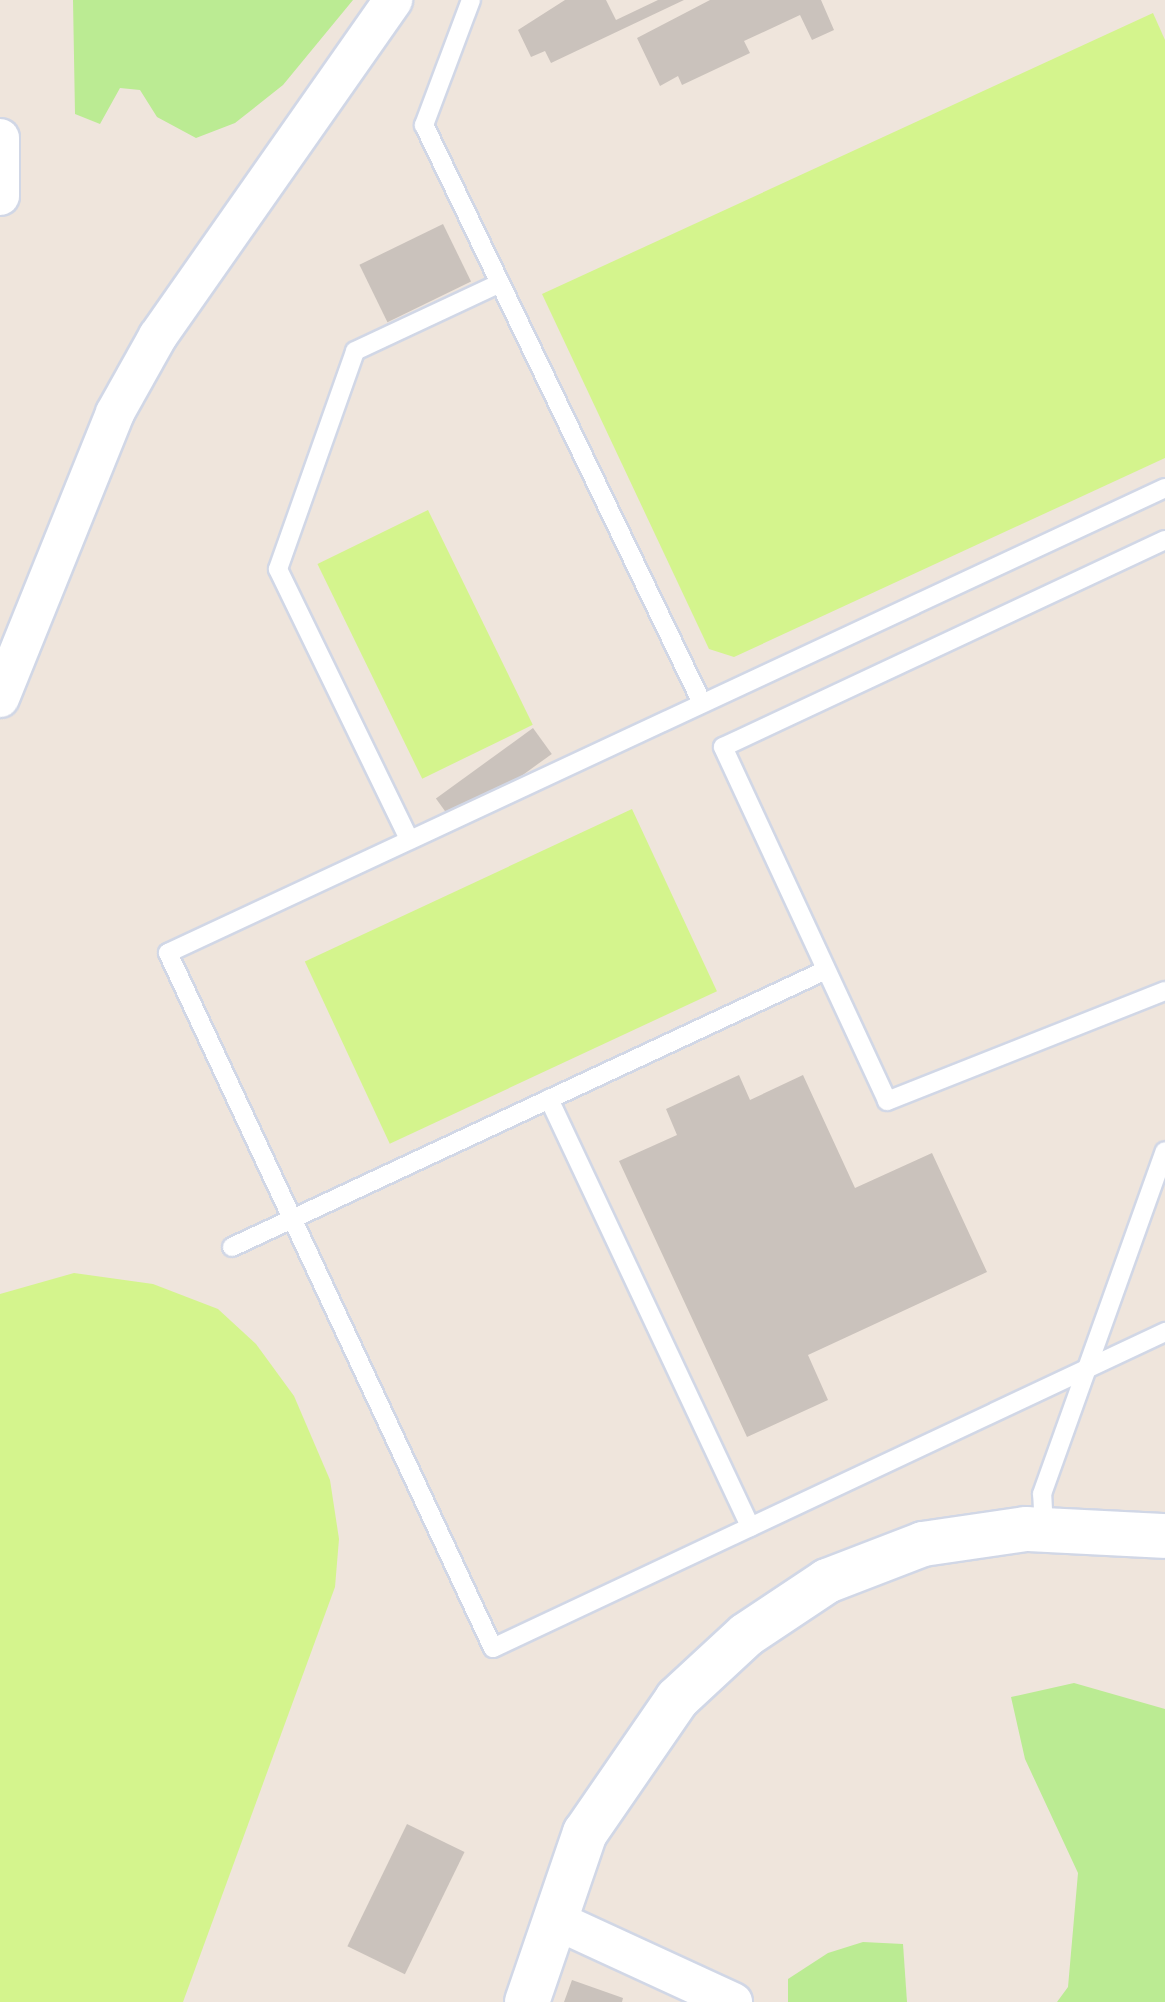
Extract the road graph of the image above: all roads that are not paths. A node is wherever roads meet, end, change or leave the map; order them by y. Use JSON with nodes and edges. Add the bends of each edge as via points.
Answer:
{"nodes":[{"id":1,"x":393,"y":0,"type":"edge"},
{"id":2,"x":471,"y":0,"type":"edge"},
{"id":3,"x":0,"y":138,"type":"edge"},
{"id":4,"x":0,"y":196,"type":"edge"},
{"id":5,"x":500,"y":283,"type":"junction"},
{"id":6,"x":1165,"y":488,"type":"edge"},
{"id":7,"x":1165,"y":540,"type":"edge"},
{"id":8,"x":0,"y":698,"type":"edge"},
{"id":9,"x":702,"y":703,"type":"junction"},
{"id":10,"x":409,"y":839,"type":"junction"},
{"id":11,"x":826,"y":970,"type":"junction"},
{"id":12,"x":1165,"y":991,"type":"edge"},
{"id":13,"x":549,"y":1099,"type":"junction"},
{"id":14,"x":1165,"y":1151,"type":"edge"},
{"id":15,"x":292,"y":1219,"type":"junction"},
{"id":16,"x":232,"y":1247,"type":"dead end"},
{"id":17,"x":1165,"y":1332,"type":"edge"},
{"id":18,"x":1087,"y":1369,"type":"junction"},
{"id":19,"x":750,"y":1527,"type":"junction"},
{"id":20,"x":1044,"y":1529,"type":"junction"},
{"id":21,"x":1165,"y":1536,"type":"edge"},
{"id":22,"x":555,"y":1920,"type":"junction"},
{"id":23,"x":527,"y":2002,"type":"edge"},
{"id":24,"x":733,"y":2002,"type":"edge"}],
"edges":[{"from":1,"to":8,"type":"street","via":[[226,232],[115,413]]},
{"from":2,"to":5,"type":"lane","via":[[424,125]]},
{"from":3,"to":4,"type":"street"},
{"from":5,"to":9,"type":"lane"},
{"from":5,"to":10,"type":"lane","via":[[355,351],[278,569]]},
{"from":6,"to":9,"type":"lane"},
{"from":7,"to":11,"type":"lane","via":[[723,747]]},
{"from":9,"to":10,"type":"lane"},
{"from":10,"to":15,"type":"lane","via":[[168,953]]},
{"from":11,"to":12,"type":"lane","via":[[887,1101]]},
{"from":11,"to":13,"type":"lane"},
{"from":13,"to":15,"type":"lane"},
{"from":13,"to":19,"type":"lane"},
{"from":14,"to":18,"type":"lane"},
{"from":15,"to":16,"type":"lane"},
{"from":15,"to":19,"type":"lane","via":[[493,1648]]},
{"from":17,"to":18,"type":"lane"},
{"from":18,"to":19,"type":"lane"},
{"from":18,"to":20,"type":"lane","via":[[1042,1494]]},
{"from":20,"to":21,"type":"street"},
{"from":20,"to":22,"type":"street","via":[[923,1544],[827,1581],[746,1635],[677,1699],[623,1770],[585,1833]]},
{"from":22,"to":23,"type":"street"},
{"from":22,"to":24,"type":"street"}]}
